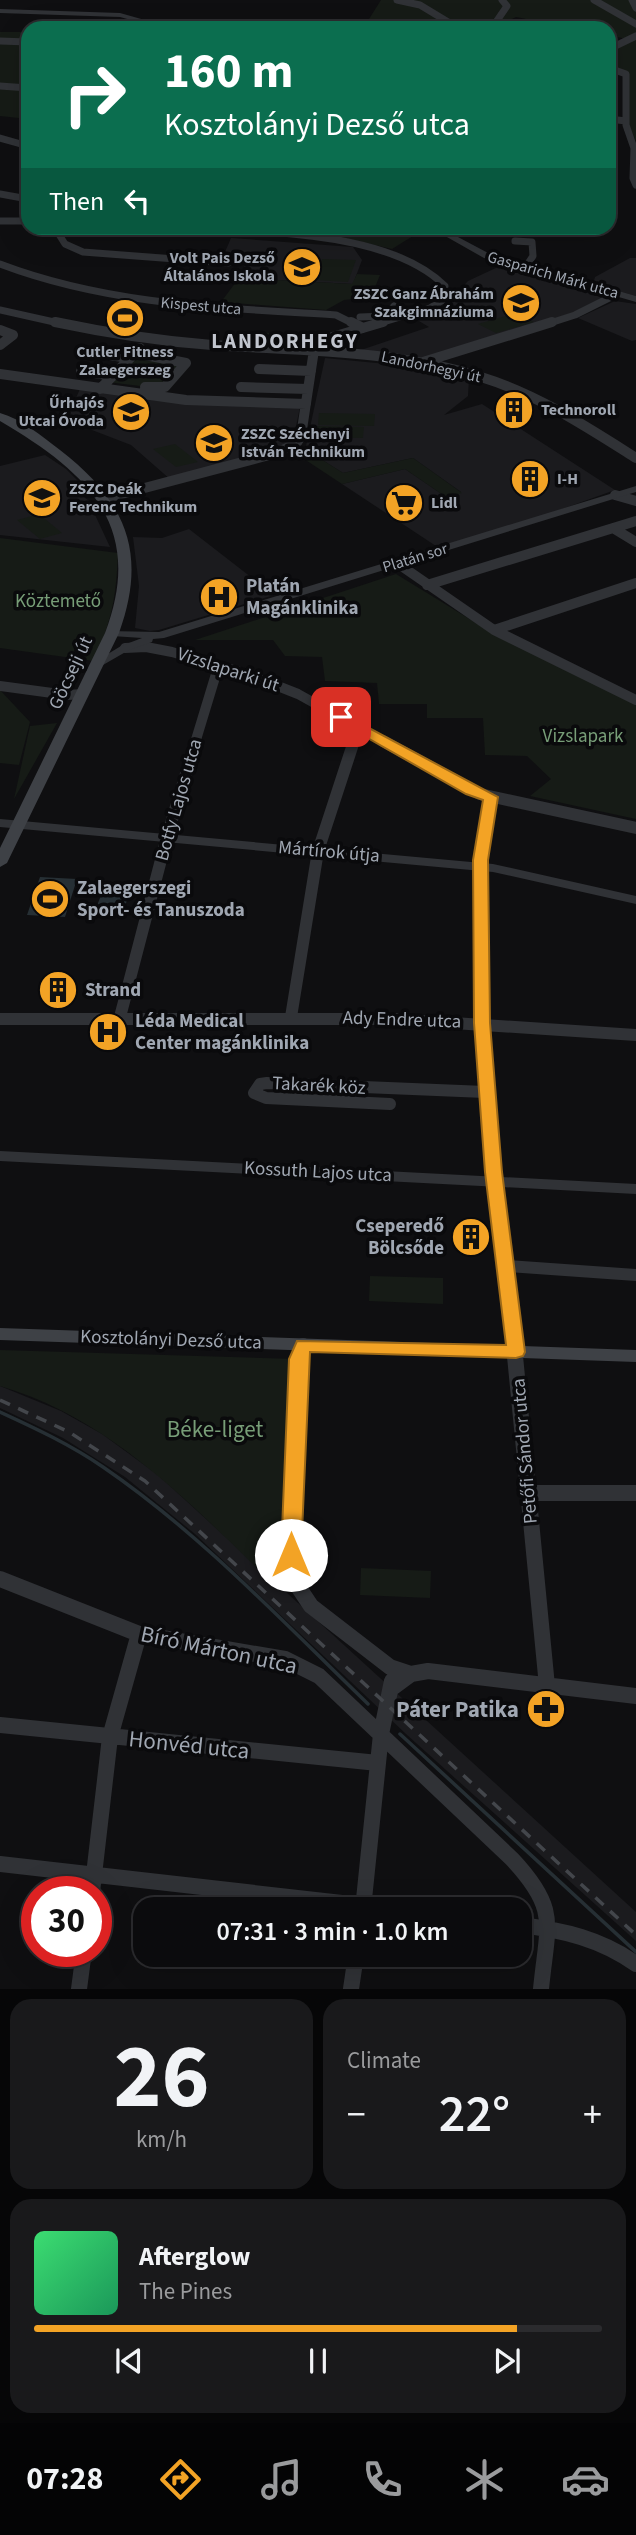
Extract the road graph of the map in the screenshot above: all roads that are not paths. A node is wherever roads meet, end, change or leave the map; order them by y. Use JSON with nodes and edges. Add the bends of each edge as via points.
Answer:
{"nodes":[{"id":1,"x":397,"y":0,"type":"edge"},
{"id":2,"x":502,"y":0,"type":"edge"},
{"id":3,"x":594,"y":0,"type":"edge"},
{"id":4,"x":632,"y":0,"type":"edge"},
{"id":5,"x":636,"y":8,"type":"edge"},
{"id":6,"x":0,"y":11,"type":"edge"},
{"id":7,"x":147,"y":21,"type":"edge"},
{"id":8,"x":446,"y":21,"type":"edge"},
{"id":9,"x":497,"y":21,"type":"edge"},
{"id":10,"x":636,"y":24,"type":"edge"},
{"id":11,"x":636,"y":36,"type":"edge"},
{"id":12,"x":0,"y":41,"type":"edge"},
{"id":13,"x":21,"y":42,"type":"edge"},
{"id":14,"x":616,"y":46,"type":"edge"},
{"id":15,"x":616,"y":70,"type":"edge"},
{"id":16,"x":0,"y":86,"type":"edge"},
{"id":17,"x":21,"y":88,"type":"edge"},
{"id":18,"x":616,"y":120,"type":"edge"},
{"id":19,"x":626,"y":121,"type":"junction"},
{"id":20,"x":1,"y":144,"type":"edge"},
{"id":21,"x":21,"y":145,"type":"edge"},
{"id":22,"x":636,"y":185,"type":"edge"},
{"id":23,"x":0,"y":194,"type":"edge"},
{"id":24,"x":21,"y":198,"type":"edge"},
{"id":25,"x":0,"y":220,"type":"edge"},
{"id":26,"x":21,"y":221,"type":"edge"},
{"id":27,"x":59,"y":235,"type":"edge"},
{"id":28,"x":246,"y":235,"type":"edge"},
{"id":29,"x":273,"y":235,"type":"edge"},
{"id":30,"x":447,"y":235,"type":"edge"},
{"id":31,"x":515,"y":244,"type":"dead end"},
{"id":32,"x":243,"y":245,"type":"dead end"},
{"id":33,"x":383,"y":250,"type":"junction"},
{"id":34,"x":397,"y":262,"type":"dead end"},
{"id":35,"x":228,"y":263,"type":"dead end"},
{"id":36,"x":0,"y":264,"type":"edge"},
{"id":37,"x":525,"y":268,"type":"junction"},
{"id":38,"x":617,"y":294,"type":"junction"},
{"id":39,"x":636,"y":299,"type":"edge"},
{"id":40,"x":394,"y":306,"type":"dead end"},
{"id":41,"x":0,"y":310,"type":"edge"},
{"id":42,"x":360,"y":317,"type":"dead end"},
{"id":43,"x":363,"y":328,"type":"junction"},
{"id":44,"x":0,"y":330,"type":"edge"},
{"id":45,"x":150,"y":338,"type":"junction"},
{"id":46,"x":0,"y":345,"type":"edge"},
{"id":47,"x":314,"y":350,"type":"junction"},
{"id":48,"x":96,"y":354,"type":"dead end"},
{"id":49,"x":132,"y":356,"type":"junction"},
{"id":50,"x":422,"y":362,"type":"junction"},
{"id":51,"x":259,"y":369,"type":"dead end"},
{"id":52,"x":81,"y":371,"type":"dead end"},
{"id":53,"x":311,"y":371,"type":"junction"},
{"id":54,"x":0,"y":374,"type":"edge"},
{"id":55,"x":107,"y":382,"type":"junction"},
{"id":56,"x":241,"y":387,"type":"dead end"},
{"id":57,"x":308,"y":389,"type":"junction"},
{"id":58,"x":139,"y":390,"type":"junction"},
{"id":59,"x":306,"y":404,"type":"junction"},
{"id":60,"x":0,"y":416,"type":"edge"},
{"id":61,"x":636,"y":458,"type":"edge"},
{"id":62,"x":635,"y":494,"type":"edge"},
{"id":63,"x":103,"y":499,"type":"junction"},
{"id":64,"x":636,"y":520,"type":"edge"},
{"id":65,"x":613,"y":528,"type":"junction"},
{"id":66,"x":636,"y":542,"type":"edge"},
{"id":67,"x":397,"y":563,"type":"junction"},
{"id":68,"x":636,"y":583,"type":"edge"},
{"id":69,"x":427,"y":585,"type":"junction"},
{"id":70,"x":494,"y":629,"type":"junction"},
{"id":71,"x":112,"y":633,"type":"junction"},
{"id":72,"x":160,"y":636,"type":"junction"},
{"id":73,"x":125,"y":648,"type":"junction"},
{"id":74,"x":99,"y":663,"type":"junction"},
{"id":75,"x":215,"y":665,"type":"junction"},
{"id":76,"x":0,"y":686,"type":"edge"},
{"id":77,"x":42,"y":692,"type":"junction"},
{"id":78,"x":83,"y":694,"type":"junction"},
{"id":79,"x":636,"y":700,"type":"edge"},
{"id":80,"x":74,"y":713,"type":"junction"},
{"id":81,"x":361,"y":729,"type":"junction"},
{"id":82,"x":491,"y":797,"type":"junction"},
{"id":83,"x":0,"y":823,"type":"edge"},
{"id":84,"x":18,"y":825,"type":"junction"},
{"id":85,"x":636,"y":828,"type":"edge"},
{"id":86,"x":167,"y":838,"type":"junction"},
{"id":87,"x":318,"y":851,"type":"junction"},
{"id":88,"x":0,"y":863,"type":"edge"},
{"id":89,"x":481,"y":867,"type":"junction"},
{"id":90,"x":636,"y":900,"type":"edge"},
{"id":91,"x":120,"y":1017,"type":"junction"},
{"id":92,"x":291,"y":1017,"type":"junction"},
{"id":93,"x":0,"y":1019,"type":"edge"},
{"id":94,"x":482,"y":1023,"type":"junction"},
{"id":95,"x":636,"y":1035,"type":"edge"},
{"id":96,"x":485,"y":1092,"type":"junction"},
{"id":97,"x":390,"y":1104,"type":"dead end"},
{"id":98,"x":0,"y":1156,"type":"edge"},
{"id":99,"x":494,"y":1181,"type":"junction"},
{"id":100,"x":636,"y":1189,"type":"edge"},
{"id":101,"x":507,"y":1266,"type":"junction"},
{"id":102,"x":636,"y":1275,"type":"edge"},
{"id":103,"x":0,"y":1334,"type":"edge"},
{"id":104,"x":301,"y":1352,"type":"junction"},
{"id":105,"x":516,"y":1352,"type":"junction"},
{"id":106,"x":636,"y":1356,"type":"edge"},
{"id":107,"x":529,"y":1493,"type":"junction"},
{"id":108,"x":636,"y":1493,"type":"edge"},
{"id":109,"x":0,"y":1579,"type":"edge"},
{"id":110,"x":139,"y":1634,"type":"junction"},
{"id":111,"x":386,"y":1664,"type":"junction"},
{"id":112,"x":420,"y":1672,"type":"junction"},
{"id":113,"x":547,"y":1686,"type":"junction"},
{"id":114,"x":392,"y":1688,"type":"junction"},
{"id":115,"x":636,"y":1696,"type":"edge"},
{"id":116,"x":0,"y":1725,"type":"edge"},
{"id":117,"x":381,"y":1734,"type":"junction"},
{"id":118,"x":110,"y":1737,"type":"junction"},
{"id":119,"x":378,"y":1763,"type":"junction"},
{"id":120,"x":0,"y":1864,"type":"edge"},
{"id":121,"x":59,"y":1876,"type":"edge"},
{"id":122,"x":94,"y":1876,"type":"edge"},
{"id":123,"x":112,"y":1885,"type":"edge"},
{"id":124,"x":250,"y":1897,"type":"edge"},
{"id":125,"x":364,"y":1897,"type":"edge"},
{"id":126,"x":532,"y":1926,"type":"edge"},
{"id":127,"x":546,"y":1928,"type":"junction"},
{"id":128,"x":636,"y":1964,"type":"edge"},
{"id":129,"x":82,"y":1967,"type":"edge"},
{"id":130,"x":354,"y":1967,"type":"edge"},
{"id":131,"x":79,"y":1989,"type":"edge"},
{"id":132,"x":351,"y":1989,"type":"edge"},
{"id":133,"x":541,"y":1989,"type":"edge"}],
"edges":[{"from":1,"to":8,"type":"street","via":[[419,5]]},
{"from":2,"to":9,"type":"street","via":[[507,8]]},
{"from":3,"to":10,"type":"street"},
{"from":4,"to":5,"type":"street"},
{"from":6,"to":7,"type":"street"},
{"from":11,"to":14,"type":"street"},
{"from":12,"to":13,"type":"street"},
{"from":15,"to":19,"type":"street","via":[[626,74]]},
{"from":16,"to":17,"type":"street"},
{"from":18,"to":19,"type":"street"},
{"from":19,"to":22,"type":"street","via":[[634,148]]},
{"from":20,"to":21,"type":"street"},
{"from":23,"to":24,"type":"street"},
{"from":25,"to":26,"type":"street"},
{"from":27,"to":35,"type":"street","via":[[65,244],[83,253]]},
{"from":28,"to":32,"type":"street"},
{"from":29,"to":33,"type":"street","via":[[338,240]]},
{"from":30,"to":37,"type":"street","name":"Gasparich Márk utca","via":[[476,251]]},
{"from":31,"to":37,"type":"street","via":[[532,242],[533,257]]},
{"from":33,"to":34,"type":"street","via":[[377,258]]},
{"from":33,"to":43,"type":"street","via":[[439,278],[446,295],[422,312]]},
{"from":36,"to":43,"type":"street","name":"Kispest utca","via":[[100,294],[189,306],[332,314]]},
{"from":37,"to":38,"type":"street","name":"Gasparich Márk utca"},
{"from":38,"to":39,"type":"street","name":"Gasparich Márk utca"},
{"from":38,"to":50,"type":"street","via":[[575,315]]},
{"from":40,"to":42,"type":"street","via":[[386,316]]},
{"from":41,"to":45,"type":"street","name":"Landorhegyi út"},
{"from":43,"to":47,"type":"street","via":[[321,342]]},
{"from":44,"to":46,"type":"street","via":[[13,335]]},
{"from":45,"to":47,"type":"street","name":"Landorhegyi út"},
{"from":45,"to":49,"type":"street"},
{"from":47,"to":50,"type":"street","name":"Landorhegyi út"},
{"from":47,"to":53,"type":"street"},
{"from":48,"to":49,"type":"street"},
{"from":49,"to":55,"type":"street"},
{"from":49,"to":58,"type":"street","via":[[186,363],[164,387]]},
{"from":50,"to":61,"type":"street","name":"Landorhegyi út","via":[[479,376],[533,397]]},
{"from":51,"to":53,"type":"street"},
{"from":52,"to":55,"type":"street"},
{"from":53,"to":57,"type":"street"},
{"from":54,"to":55,"type":"street"},
{"from":55,"to":58,"type":"street"},
{"from":56,"to":57,"type":"street"},
{"from":57,"to":59,"type":"street"},
{"from":58,"to":59,"type":"street","via":[[220,402]]},
{"from":59,"to":63,"type":"street","via":[[301,436],[291,448]]},
{"from":60,"to":63,"type":"main road","name":"Göcseji út","via":[[72,464]]},
{"from":62,"to":67,"type":"street","name":"Platán sor","via":[[615,495]]},
{"from":63,"to":71,"type":"main road","name":"Göcseji út","via":[[126,559],[124,594]]},
{"from":64,"to":65,"type":"street"},
{"from":65,"to":66,"type":"street"},
{"from":65,"to":69,"type":"street"},
{"from":67,"to":69,"type":"street"},
{"from":67,"to":72,"type":"street","name":"Platán sor"},
{"from":68,"to":70,"type":"street"},
{"from":69,"to":70,"type":"street"},
{"from":70,"to":79,"type":"street"},
{"from":71,"to":72,"type":"street","name":"Platán sor"},
{"from":71,"to":74,"type":"main road","name":"Göcseji út"},
{"from":72,"to":73,"type":"street"},
{"from":73,"to":74,"type":"street"},
{"from":73,"to":75,"type":"street","name":"Vizslaparki út","via":[[153,648]]},
{"from":74,"to":78,"type":"main road","name":"Göcseji út"},
{"from":75,"to":81,"type":"street","name":"Vizslaparki út","via":[[298,694]]},
{"from":75,"to":86,"type":"street","name":"Botfy Lajos utca"},
{"from":76,"to":77,"type":"street"},
{"from":77,"to":78,"type":"street"},
{"from":77,"to":80,"type":"street","via":[[64,702]]},
{"from":78,"to":80,"type":"main road","name":"Göcseji út"},
{"from":80,"to":84,"type":"main road","name":"Göcseji út"},
{"from":81,"to":82,"type":"street","name":"Vizslaparki út"},
{"from":81,"to":87,"type":"street"},
{"from":82,"to":85,"type":"street","name":"Vizslaparki út"},
{"from":82,"to":89,"type":"street","name":"Petőfi Sándor utca"},
{"from":83,"to":84,"type":"street","name":"Mártírok útja"},
{"from":84,"to":86,"type":"street","name":"Mártírok útja"},
{"from":84,"to":88,"type":"main road","name":"Göcseji út"},
{"from":86,"to":87,"type":"street","name":"Mártírok útja"},
{"from":86,"to":91,"type":"street","name":"Botfy Lajos utca"},
{"from":87,"to":89,"type":"street","name":"Mártírok útja"},
{"from":87,"to":92,"type":"street"},
{"from":89,"to":90,"type":"street","name":"Mártírok útja"},
{"from":89,"to":94,"type":"street","name":"Petőfi Sándor utca"},
{"from":91,"to":92,"type":"street","name":"Ady Endre utca"},
{"from":91,"to":93,"type":"street","name":"Ady Endre utca"},
{"from":92,"to":94,"type":"street","name":"Ady Endre utca"},
{"from":94,"to":95,"type":"street","name":"Ady Endre utca"},
{"from":94,"to":96,"type":"street","name":"Petőfi Sándor utca"},
{"from":96,"to":97,"type":"street","name":"Takarék köz","via":[[267,1083],[254,1093],[266,1098]]},
{"from":96,"to":99,"type":"street","name":"Petőfi Sándor utca"},
{"from":98,"to":99,"type":"street","name":"Kossuth Lajos utca"},
{"from":99,"to":100,"type":"street","name":"Kossuth Lajos utca"},
{"from":99,"to":101,"type":"street","name":"Petőfi Sándor utca"},
{"from":101,"to":102,"type":"street"},
{"from":101,"to":105,"type":"street","name":"Petőfi Sándor utca"},
{"from":103,"to":104,"type":"main road","name":"Kosztolányi Dezső utca","via":[[273,1344]]},
{"from":104,"to":105,"type":"main road"},
{"from":104,"to":111,"type":"street","via":[[291,1538],[295,1582],[311,1606]]},
{"from":105,"to":106,"type":"main road"},
{"from":105,"to":107,"type":"street","name":"Petőfi Sándor utca"},
{"from":107,"to":108,"type":"street"},
{"from":107,"to":113,"type":"street","name":"Petőfi Sándor utca"},
{"from":109,"to":110,"type":"street","name":"Bíró Márton utca"},
{"from":110,"to":117,"type":"street","name":"Bíró Márton utca","via":[[295,1662],[319,1676]]},
{"from":110,"to":118,"type":"street"},
{"from":111,"to":112,"type":"street"},
{"from":111,"to":114,"type":"street"},
{"from":112,"to":113,"type":"street"},
{"from":112,"to":114,"type":"street"},
{"from":113,"to":115,"type":"street"},
{"from":114,"to":117,"type":"street"},
{"from":116,"to":118,"type":"street","name":"Honvéd utca"},
{"from":117,"to":119,"type":"street"},
{"from":117,"to":127,"type":"street","name":"Bíró Márton utca","via":[[530,1878],[545,1904]]},
{"from":118,"to":119,"type":"street","name":"Honvéd utca"},
{"from":118,"to":122,"type":"street"},
{"from":119,"to":125,"type":"street"},
{"from":120,"to":121,"type":"street"},
{"from":123,"to":124,"type":"street"},
{"from":126,"to":127,"type":"street"},
{"from":127,"to":128,"type":"street","via":[[600,1941]]},
{"from":127,"to":133,"type":"street","name":"Bíró Márton utca"},
{"from":129,"to":131,"type":"street"},
{"from":130,"to":132,"type":"street"}]}
